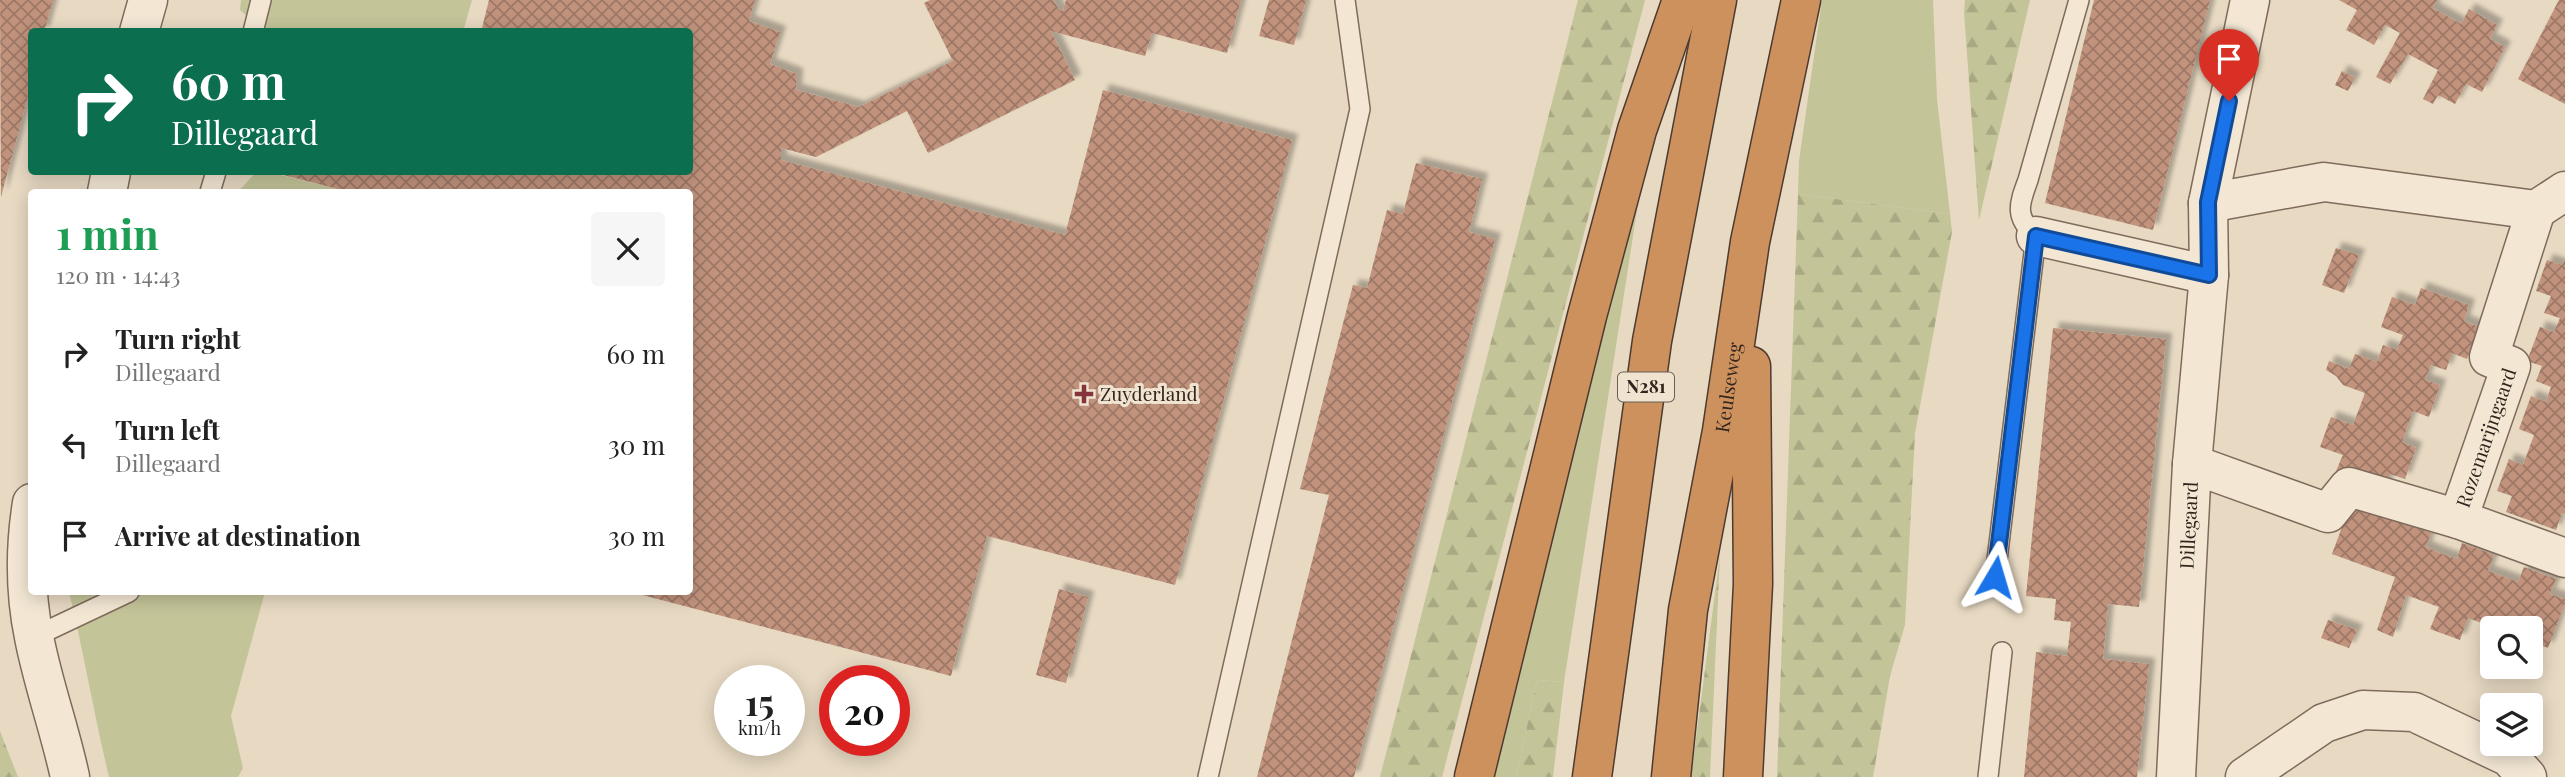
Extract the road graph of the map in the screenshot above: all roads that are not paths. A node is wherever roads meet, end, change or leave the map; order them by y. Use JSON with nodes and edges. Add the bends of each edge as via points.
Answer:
{"nodes":[{"id":1,"x":148,"y":0,"type":"edge"},
{"id":2,"x":261,"y":0,"type":"edge"},
{"id":3,"x":1345,"y":0,"type":"edge"},
{"id":4,"x":1682,"y":0,"type":"edge"},
{"id":5,"x":1717,"y":0,"type":"edge"},
{"id":6,"x":1801,"y":0,"type":"edge"},
{"id":7,"x":2079,"y":0,"type":"edge"},
{"id":8,"x":2250,"y":0,"type":"edge"},
{"id":9,"x":140,"y":28,"type":"edge"},
{"id":10,"x":254,"y":28,"type":"edge"},
{"id":11,"x":2550,"y":200,"type":"edge"},
{"id":12,"x":2208,"y":202,"type":"junction"},
{"id":13,"x":2036,"y":236,"type":"junction"},
{"id":14,"x":1750,"y":242,"type":"junction"},
{"id":15,"x":2209,"y":275,"type":"junction"},
{"id":16,"x":2192,"y":464,"type":"junction"},
{"id":17,"x":2458,"y":519,"type":"junction"},
{"id":18,"x":28,"y":528,"type":"edge"},
{"id":19,"x":2565,"y":558,"type":"edge"},
{"id":20,"x":1995,"y":577,"type":"dead end"},
{"id":21,"x":123,"y":595,"type":"edge"},
{"id":22,"x":34,"y":637,"type":"junction"},
{"id":23,"x":2002,"y":652,"type":"dead end"},
{"id":24,"x":70,"y":777,"type":"edge"},
{"id":25,"x":1208,"y":777,"type":"edge"},
{"id":26,"x":1474,"y":777,"type":"edge"},
{"id":27,"x":1592,"y":777,"type":"edge"},
{"id":28,"x":1671,"y":777,"type":"edge"},
{"id":29,"x":1743,"y":777,"type":"edge"},
{"id":30,"x":1988,"y":777,"type":"edge"},
{"id":31,"x":2176,"y":777,"type":"edge"},
{"id":32,"x":2245,"y":777,"type":"edge"},
{"id":33,"x":2527,"y":777,"type":"edge"}],
"edges":[{"from":1,"to":9,"type":"street"},
{"from":2,"to":10,"type":"lane"},
{"from":3,"to":25,"type":"lane","via":[[1360,109]]},
{"from":4,"to":26,"type":"highway","via":[[1637,130],[1587,316]]},
{"from":5,"to":27,"type":"highway","number":"N281","via":[[1652,341]]},
{"from":6,"to":14,"type":"highway","name":"Keulseweg"},
{"from":7,"to":13,"type":"lane","via":[[2019,206],[2026,227]]},
{"from":8,"to":12,"type":"street","name":"Dillegaard"},
{"from":11,"to":12,"type":"street","via":[[2324,182]]},
{"from":11,"to":17,"type":"street","name":"Rozemarijngaard","via":[[2489,357],[2511,366]]},
{"from":12,"to":15,"type":"street","name":"Dillegaard"},
{"from":13,"to":15,"type":"street"},
{"from":13,"to":20,"type":"lane"},
{"from":14,"to":28,"type":"highway","name":"Keulseweg","via":[[1722,431],[1688,610]]},
{"from":14,"to":29,"type":"highway","via":[[1753,584]]},
{"from":15,"to":16,"type":"street","name":"Dillegaard"},
{"from":16,"to":17,"type":"street","name":"Rozemarijngaard","via":[[2328,513],[2349,487]]},
{"from":16,"to":31,"type":"street","name":"Dillegaard"},
{"from":17,"to":19,"type":"street","name":"Rozemarijngaard"},
{"from":18,"to":22,"type":"street","via":[[27,590]]},
{"from":21,"to":22,"type":"lane"},
{"from":22,"to":24,"type":"street"},
{"from":23,"to":30,"type":"lane"},
{"from":32,"to":33,"type":"street","via":[[2324,723],[2363,710],[2414,712],[2509,757]]}]}
